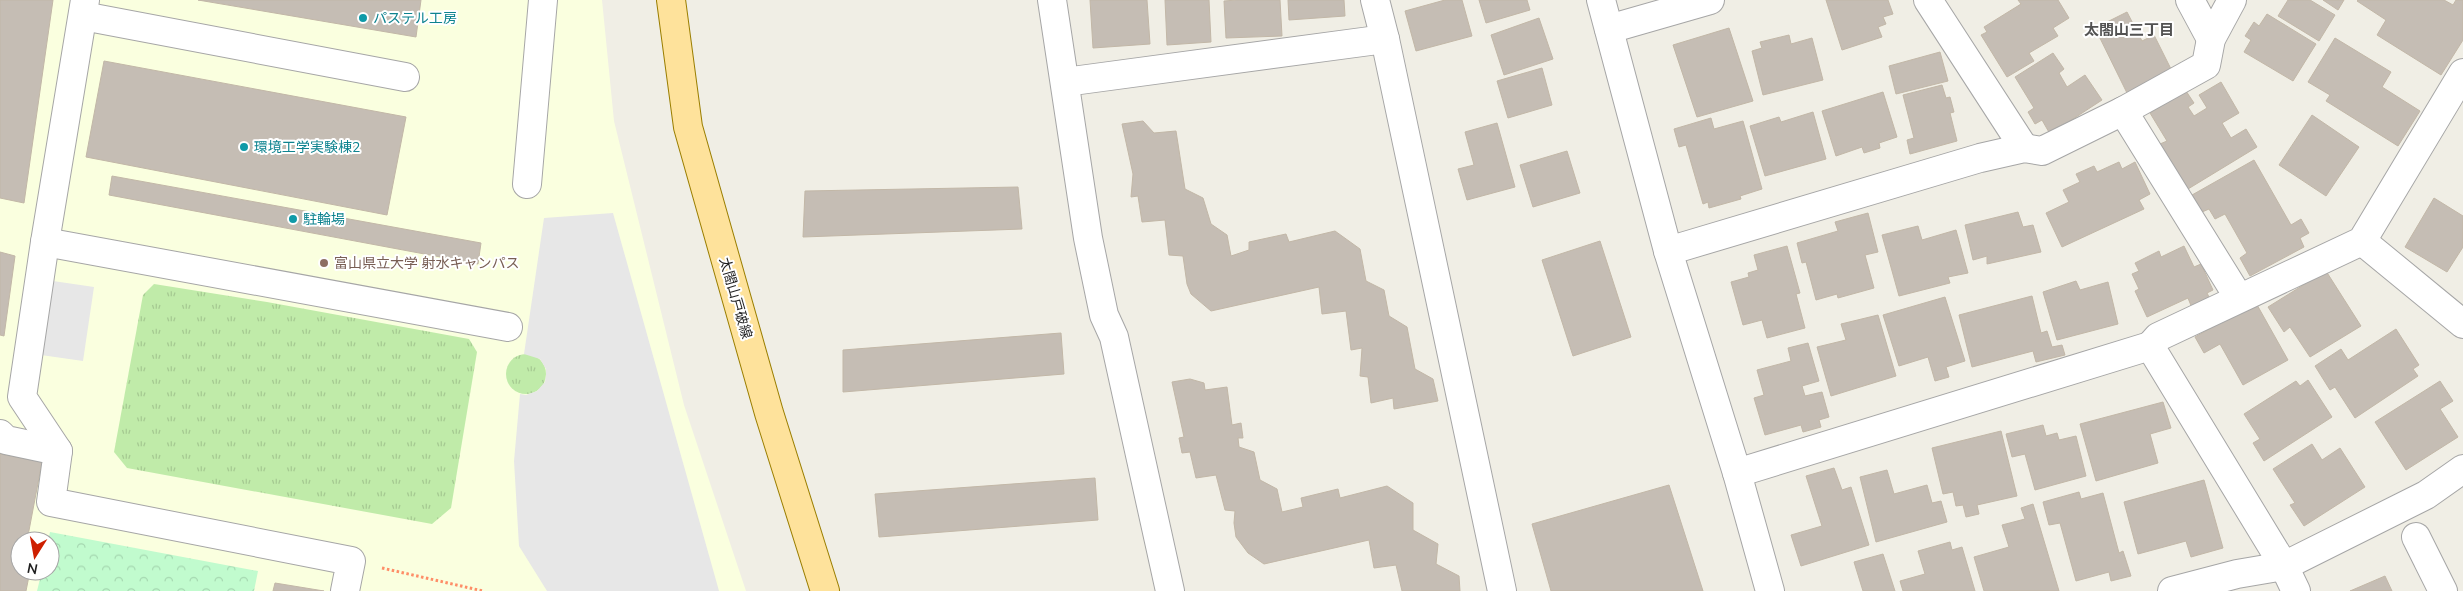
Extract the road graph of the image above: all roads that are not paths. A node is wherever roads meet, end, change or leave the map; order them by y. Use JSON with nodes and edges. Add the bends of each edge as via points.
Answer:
{"nodes":[{"id":1,"x":543,"y":0,"type":"edge"},
{"id":2,"x":671,"y":0,"type":"edge"},
{"id":3,"x":1052,"y":0,"type":"edge"},
{"id":4,"x":1375,"y":0,"type":"edge"},
{"id":5,"x":1600,"y":0,"type":"edge"},
{"id":6,"x":1710,"y":0,"type":"edge"},
{"id":7,"x":1928,"y":0,"type":"edge"},
{"id":8,"x":2190,"y":0,"type":"edge"},
{"id":9,"x":2232,"y":0,"type":"edge"},
{"id":10,"x":84,"y":8,"type":"edge"},
{"id":11,"x":1609,"y":29,"type":"junction"},
{"id":12,"x":1385,"y":39,"type":"junction"},
{"id":13,"x":2211,"y":39,"type":"junction"},
{"id":14,"x":2463,"y":74,"type":"edge"},
{"id":15,"x":405,"y":77,"type":"dead end"},
{"id":16,"x":1065,"y":82,"type":"junction"},
{"id":17,"x":2123,"y":111,"type":"junction"},
{"id":18,"x":2024,"y":148,"type":"junction"},
{"id":19,"x":527,"y":184,"type":"dead end"},
{"id":20,"x":2362,"y":241,"type":"junction"},
{"id":21,"x":45,"y":242,"type":"junction"},
{"id":22,"x":1668,"y":251,"type":"junction"},
{"id":23,"x":2239,"y":298,"type":"junction"},
{"id":24,"x":2463,"y":324,"type":"edge"},
{"id":25,"x":508,"y":327,"type":"dead end"},
{"id":26,"x":2150,"y":346,"type":"junction"},
{"id":27,"x":0,"y":434,"type":"edge"},
{"id":28,"x":58,"y":451,"type":"junction"},
{"id":29,"x":2463,"y":469,"type":"edge"},
{"id":30,"x":1737,"y":473,"type":"junction"},
{"id":31,"x":2416,"y":537,"type":"dead end"},
{"id":32,"x":2284,"y":566,"type":"junction"},
{"id":33,"x":345,"y":591,"type":"edge"},
{"id":34,"x":825,"y":591,"type":"edge"},
{"id":35,"x":1170,"y":591,"type":"edge"},
{"id":36,"x":1502,"y":591,"type":"edge"},
{"id":37,"x":1770,"y":591,"type":"edge"},
{"id":38,"x":2172,"y":591,"type":"edge"},
{"id":39,"x":2296,"y":591,"type":"edge"},
{"id":40,"x":2443,"y":591,"type":"edge"}],
"edges":[{"from":1,"to":19,"type":"street"},
{"from":2,"to":34,"type":"main road","name":"太閤山戸破線","via":[[688,127],[769,412]]},
{"from":3,"to":16,"type":"street"},
{"from":4,"to":12,"type":"street"},
{"from":5,"to":11,"type":"street"},
{"from":6,"to":11,"type":"street"},
{"from":7,"to":18,"type":"street"},
{"from":8,"to":13,"type":"street"},
{"from":9,"to":13,"type":"street"},
{"from":10,"to":15,"type":"street"},
{"from":10,"to":21,"type":"street"},
{"from":11,"to":22,"type":"street"},
{"from":12,"to":16,"type":"street"},
{"from":12,"to":36,"type":"street"},
{"from":13,"to":17,"type":"street","via":[[2206,65]]},
{"from":14,"to":20,"type":"street"},
{"from":16,"to":35,"type":"street","via":[[1088,238],[1104,314],[1114,337]]},
{"from":17,"to":18,"type":"street","via":[[2042,151]]},
{"from":17,"to":23,"type":"street"},
{"from":18,"to":22,"type":"street","via":[[1980,158]]},
{"from":20,"to":23,"type":"street"},
{"from":20,"to":24,"type":"street"},
{"from":21,"to":25,"type":"street"},
{"from":21,"to":28,"type":"street","via":[[22,397]]},
{"from":22,"to":30,"type":"street"},
{"from":23,"to":26,"type":"street","via":[[2158,337]]},
{"from":26,"to":30,"type":"street"},
{"from":26,"to":32,"type":"street"},
{"from":27,"to":28,"type":"street","via":[[6,440]]},
{"from":28,"to":33,"type":"street","via":[[51,502],[350,561]]},
{"from":29,"to":32,"type":"street","via":[[2426,495]]},
{"from":30,"to":37,"type":"street"},
{"from":31,"to":40,"type":"street"},
{"from":32,"to":38,"type":"street"},
{"from":32,"to":39,"type":"street"}]}
